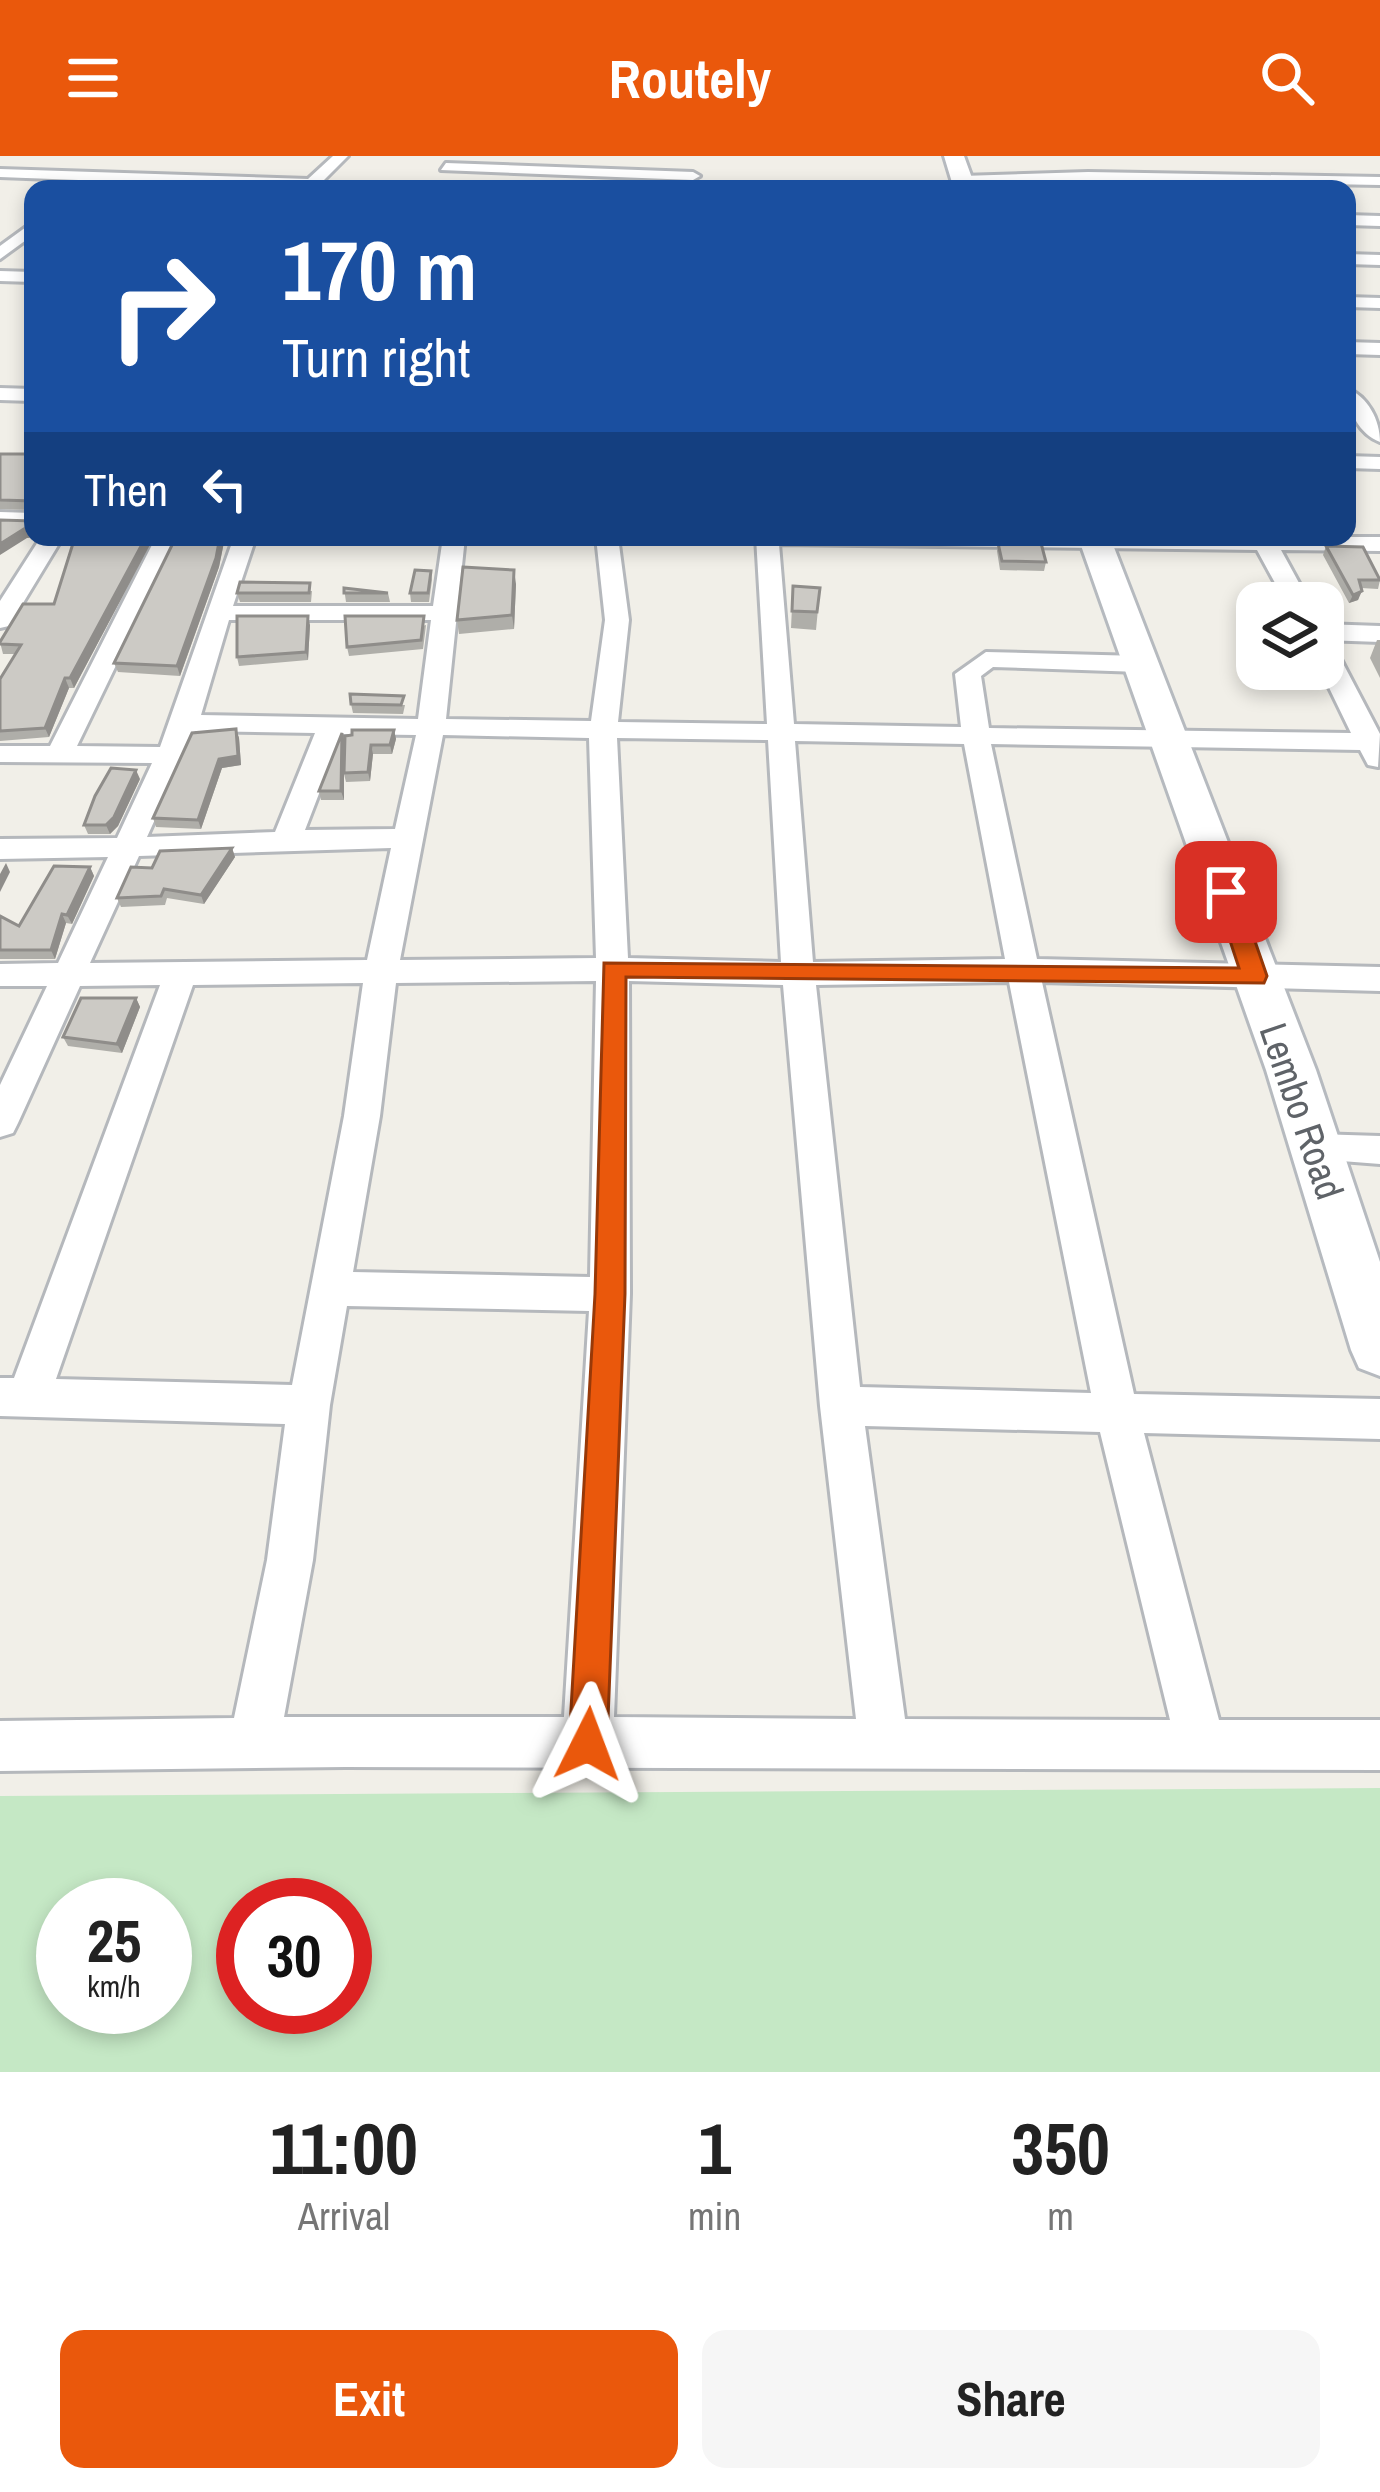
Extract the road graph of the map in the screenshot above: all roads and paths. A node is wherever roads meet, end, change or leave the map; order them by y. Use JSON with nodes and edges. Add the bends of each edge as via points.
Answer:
{"nodes":[{"id":1,"x":143,"y":156,"type":"edge"},
{"id":2,"x":341,"y":156,"type":"edge"},
{"id":3,"x":617,"y":156,"type":"edge"},
{"id":4,"x":697,"y":159,"type":"edge"},
{"id":5,"x":446,"y":167,"type":"edge"},
{"id":6,"x":0,"y":172,"type":"edge"},
{"id":7,"x":693,"y":176,"type":"dead end"},
{"id":8,"x":72,"y":180,"type":"edge"},
{"id":9,"x":113,"y":180,"type":"edge"},
{"id":10,"x":315,"y":180,"type":"edge"},
{"id":11,"x":24,"y":234,"type":"edge"},
{"id":12,"x":0,"y":254,"type":"edge"},
{"id":13,"x":1356,"y":407,"type":"edge"},
{"id":14,"x":1380,"y":436,"type":"edge"},
{"id":15,"x":46,"y":546,"type":"edge"},
{"id":16,"x":162,"y":546,"type":"edge"},
{"id":17,"x":242,"y":546,"type":"edge"},
{"id":18,"x":453,"y":546,"type":"edge"},
{"id":19,"x":608,"y":546,"type":"edge"},
{"id":20,"x":770,"y":546,"type":"edge"},
{"id":21,"x":1097,"y":546,"type":"edge"},
{"id":22,"x":1267,"y":546,"type":"edge"},
{"id":23,"x":1287,"y":582,"type":"edge"},
{"id":24,"x":216,"y":613,"type":"junction"},
{"id":25,"x":445,"y":613,"type":"junction"},
{"id":26,"x":0,"y":621,"type":"edge"},
{"id":27,"x":1344,"y":633,"type":"edge"},
{"id":28,"x":1380,"y":634,"type":"edge"},
{"id":29,"x":1140,"y":664,"type":"junction"},
{"id":30,"x":1344,"y":688,"type":"edge"},
{"id":31,"x":185,"y":722,"type":"junction"},
{"id":32,"x":333,"y":723,"type":"junction"},
{"id":33,"x":430,"y":727,"type":"junction"},
{"id":34,"x":603,"y":731,"type":"junction"},
{"id":35,"x":782,"y":733,"type":"junction"},
{"id":36,"x":976,"y":736,"type":"junction"},
{"id":37,"x":1170,"y":739,"type":"junction"},
{"id":38,"x":1377,"y":749,"type":"edge"},
{"id":39,"x":0,"y":754,"type":"edge"},
{"id":40,"x":58,"y":755,"type":"junction"},
{"id":41,"x":167,"y":755,"type":"junction"},
{"id":42,"x":287,"y":838,"type":"junction"},
{"id":43,"x":408,"y":838,"type":"junction"},
{"id":44,"x":0,"y":849,"type":"edge"},
{"id":45,"x":122,"y":850,"type":"junction"},
{"id":46,"x":613,"y":969,"type":"junction"},
{"id":47,"x":1024,"y":970,"type":"junction"},
{"id":48,"x":381,"y":971,"type":"junction"},
{"id":49,"x":798,"y":974,"type":"junction"},
{"id":50,"x":0,"y":975,"type":"edge"},
{"id":51,"x":179,"y":975,"type":"junction"},
{"id":52,"x":64,"y":976,"type":"junction"},
{"id":53,"x":1255,"y":976,"type":"junction"},
{"id":54,"x":1380,"y":979,"type":"edge"},
{"id":55,"x":0,"y":1123,"type":"edge"},
{"id":56,"x":1316,"y":1148,"type":"junction"},
{"id":57,"x":1380,"y":1150,"type":"edge"},
{"id":58,"x":330,"y":1289,"type":"junction"},
{"id":59,"x":610,"y":1294,"type":"junction"},
{"id":60,"x":1380,"y":1350,"type":"edge"},
{"id":61,"x":14,"y":1397,"type":"edge"},
{"id":62,"x":309,"y":1405,"type":"junction"},
{"id":63,"x":841,"y":1406,"type":"junction"},
{"id":64,"x":1118,"y":1412,"type":"junction"},
{"id":65,"x":1380,"y":1419,"type":"edge"},
{"id":66,"x":254,"y":1741,"type":"junction"},
{"id":67,"x":588,"y":1744,"type":"junction"},
{"id":68,"x":1380,"y":1745,"type":"edge"},
{"id":69,"x":0,"y":1746,"type":"edge"},
{"id":70,"x":1201,"y":1746,"type":"junction"},
{"id":71,"x":884,"y":1748,"type":"junction"}],
"edges":[{"from":1,"to":9,"type":"street"},
{"from":2,"to":10,"type":"street"},
{"from":3,"to":4,"type":"street"},
{"from":5,"to":7,"type":"street"},
{"from":6,"to":8,"type":"street"},
{"from":11,"to":12,"type":"street"},
{"from":13,"to":14,"type":"street"},
{"from":15,"to":26,"type":"street"},
{"from":16,"to":40,"type":"street"},
{"from":17,"to":24,"type":"street"},
{"from":18,"to":25,"type":"street"},
{"from":19,"to":34,"type":"street","via":[[617,632]]},
{"from":20,"to":35,"type":"street"},
{"from":21,"to":29,"type":"street","name":"Lembo Road"},
{"from":22,"to":23,"type":"street"},
{"from":24,"to":25,"type":"street"},
{"from":24,"to":31,"type":"street"},
{"from":25,"to":33,"type":"street"},
{"from":27,"to":28,"type":"street"},
{"from":29,"to":36,"type":"street","via":[[1008,658],[975,665],[968,674]]},
{"from":29,"to":37,"type":"street","name":"Lembo Road"},
{"from":30,"to":38,"type":"street"},
{"from":31,"to":32,"type":"street"},
{"from":31,"to":41,"type":"street"},
{"from":32,"to":33,"type":"street"},
{"from":32,"to":42,"type":"street"},
{"from":33,"to":34,"type":"street"},
{"from":33,"to":43,"type":"street"},
{"from":34,"to":35,"type":"street"},
{"from":34,"to":46,"type":"street"},
{"from":35,"to":36,"type":"street"},
{"from":35,"to":49,"type":"street"},
{"from":36,"to":37,"type":"street"},
{"from":36,"to":47,"type":"street"},
{"from":37,"to":38,"type":"street"},
{"from":37,"to":53,"type":"street","name":"Lembo Road"},
{"from":39,"to":40,"type":"street"},
{"from":40,"to":41,"type":"street"},
{"from":41,"to":45,"type":"street"},
{"from":42,"to":43,"type":"street"},
{"from":42,"to":45,"type":"street"},
{"from":43,"to":48,"type":"street"},
{"from":44,"to":45,"type":"street"},
{"from":45,"to":52,"type":"street"},
{"from":46,"to":48,"type":"street"},
{"from":46,"to":49,"type":"street"},
{"from":46,"to":59,"type":"street"},
{"from":47,"to":49,"type":"street"},
{"from":47,"to":53,"type":"street"},
{"from":47,"to":64,"type":"street"},
{"from":48,"to":51,"type":"street"},
{"from":48,"to":58,"type":"street"},
{"from":49,"to":63,"type":"street"},
{"from":50,"to":52,"type":"street"},
{"from":51,"to":52,"type":"street"},
{"from":51,"to":61,"type":"street"},
{"from":52,"to":55,"type":"street"},
{"from":53,"to":54,"type":"street"},
{"from":53,"to":56,"type":"street","name":"Lembo Road"},
{"from":56,"to":57,"type":"street"},
{"from":56,"to":60,"type":"street","name":"Lembo Road"},
{"from":58,"to":59,"type":"street"},
{"from":58,"to":62,"type":"street"},
{"from":59,"to":67,"type":"street"},
{"from":61,"to":62,"type":"street"},
{"from":62,"to":66,"type":"street","via":[[290,1560]]},
{"from":63,"to":64,"type":"street"},
{"from":63,"to":71,"type":"street"},
{"from":64,"to":65,"type":"street"},
{"from":64,"to":70,"type":"street"},
{"from":66,"to":67,"type":"street"},
{"from":66,"to":69,"type":"street"},
{"from":67,"to":71,"type":"street"},
{"from":68,"to":70,"type":"street"},
{"from":70,"to":71,"type":"street"}]}
